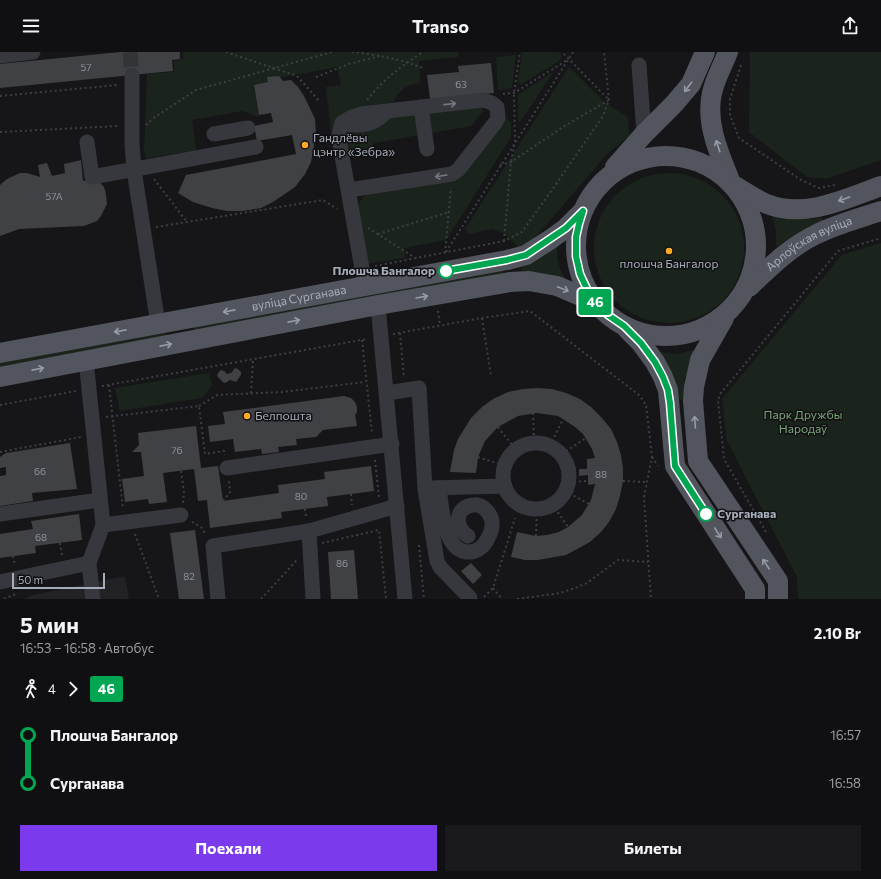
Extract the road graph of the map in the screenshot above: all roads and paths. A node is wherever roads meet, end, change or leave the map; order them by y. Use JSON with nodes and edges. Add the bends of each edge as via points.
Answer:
{"nodes":[{"id":1,"x":32,"y":52,"type":"edge"},
{"id":2,"x":226,"y":52,"type":"edge"},
{"id":3,"x":332,"y":52,"type":"edge"},
{"id":4,"x":352,"y":52,"type":"edge"},
{"id":5,"x":423,"y":52,"type":"edge"},
{"id":6,"x":520,"y":52,"type":"edge"},
{"id":7,"x":562,"y":52,"type":"edge"},
{"id":8,"x":573,"y":52,"type":"edge"},
{"id":9,"x":705,"y":52,"type":"edge"},
{"id":10,"x":4,"y":54,"type":"edge"},
{"id":11,"x":381,"y":55,"type":"junction"},
{"id":12,"x":735,"y":58,"type":"edge"},
{"id":13,"x":569,"y":59,"type":"junction"},
{"id":14,"x":408,"y":62,"type":"junction"},
{"id":15,"x":639,"y":65,"type":"dead end"},
{"id":16,"x":274,"y":68,"type":"junction"},
{"id":17,"x":425,"y":69,"type":"dead end"},
{"id":18,"x":316,"y":77,"type":"dead end"},
{"id":19,"x":132,"y":79,"type":"joint"},
{"id":20,"x":514,"y":93,"type":"junction"},
{"id":21,"x":0,"y":96,"type":"edge"},
{"id":22,"x":320,"y":102,"type":"dead end"},
{"id":23,"x":421,"y":107,"type":"junction"},
{"id":24,"x":347,"y":120,"type":"junction"},
{"id":25,"x":248,"y":128,"type":"dead end"},
{"id":26,"x":0,"y":132,"type":"edge"},
{"id":27,"x":132,"y":132,"type":"junction"},
{"id":28,"x":214,"y":134,"type":"dead end"},
{"id":29,"x":644,"y":134,"type":"junction"},
{"id":30,"x":87,"y":142,"type":"dead end"},
{"id":31,"x":515,"y":142,"type":"junction"},
{"id":32,"x":256,"y":147,"type":"dead end"},
{"id":33,"x":427,"y":149,"type":"dead end"},
{"id":34,"x":511,"y":162,"type":"junction"},
{"id":35,"x":500,"y":165,"type":"junction"},
{"id":36,"x":134,"y":170,"type":"junction"},
{"id":37,"x":836,"y":184,"type":"dead end"},
{"id":38,"x":599,"y":185,"type":"junction"},
{"id":39,"x":733,"y":185,"type":"junction"},
{"id":40,"x":881,"y":186,"type":"edge"},
{"id":41,"x":349,"y":190,"type":"junction"},
{"id":42,"x":583,"y":211,"type":"junction"},
{"id":43,"x":881,"y":211,"type":"edge"},
{"id":44,"x":449,"y":212,"type":"dead end"},
{"id":45,"x":354,"y":219,"type":"junction"},
{"id":46,"x":143,"y":229,"type":"junction"},
{"id":47,"x":378,"y":234,"type":"junction"},
{"id":48,"x":881,"y":238,"type":"edge"},
{"id":49,"x":504,"y":241,"type":"dead end"},
{"id":50,"x":445,"y":253,"type":"dead end"},
{"id":51,"x":417,"y":258,"type":"dead end"},
{"id":52,"x":365,"y":285,"type":"junction"},
{"id":53,"x":745,"y":291,"type":"junction"},
{"id":54,"x":595,"y":302,"type":"junction"},
{"id":55,"x":378,"y":305,"type":"junction"},
{"id":56,"x":726,"y":314,"type":"junction"},
{"id":57,"x":482,"y":318,"type":"junction"},
{"id":58,"x":158,"y":324,"type":"junction"},
{"id":59,"x":624,"y":326,"type":"junction"},
{"id":60,"x":382,"y":337,"type":"junction"},
{"id":61,"x":0,"y":353,"type":"edge"},
{"id":62,"x":86,"y":360,"type":"junction"},
{"id":63,"x":253,"y":360,"type":"junction"},
{"id":64,"x":491,"y":376,"type":"dead end"},
{"id":65,"x":0,"y":377,"type":"edge"},
{"id":66,"x":366,"y":382,"type":"dead end"},
{"id":67,"x":108,"y":385,"type":"junction"},
{"id":68,"x":89,"y":389,"type":"junction"},
{"id":69,"x":251,"y":393,"type":"junction"},
{"id":70,"x":387,"y":393,"type":"junction"},
{"id":71,"x":0,"y":405,"type":"edge"},
{"id":72,"x":199,"y":406,"type":"junction"},
{"id":73,"x":533,"y":413,"type":"dead end"},
{"id":74,"x":113,"y":417,"type":"junction"},
{"id":75,"x":92,"y":419,"type":"junction"},
{"id":76,"x":563,"y":419,"type":"dead end"},
{"id":77,"x":201,"y":426,"type":"dead end"},
{"id":78,"x":498,"y":427,"type":"dead end"},
{"id":79,"x":94,"y":434,"type":"junction"},
{"id":80,"x":586,"y":438,"type":"dead end"},
{"id":81,"x":534,"y":443,"type":"junction"},
{"id":82,"x":392,"y":444,"type":"junction"},
{"id":83,"x":516,"y":450,"type":"junction"},
{"id":84,"x":556,"y":450,"type":"junction"},
{"id":85,"x":0,"y":452,"type":"edge"},
{"id":86,"x":478,"y":457,"type":"dead end"},
{"id":87,"x":505,"y":466,"type":"junction"},
{"id":88,"x":227,"y":468,"type":"dead end"},
{"id":89,"x":181,"y":471,"type":"dead end"},
{"id":90,"x":571,"y":480,"type":"junction"},
{"id":91,"x":588,"y":481,"type":"dead end"},
{"id":92,"x":623,"y":481,"type":"dead end"},
{"id":93,"x":646,"y":482,"type":"junction"},
{"id":94,"x":505,"y":486,"type":"junction"},
{"id":95,"x":432,"y":488,"type":"junction"},
{"id":96,"x":100,"y":500,"type":"junction"},
{"id":97,"x":552,"y":504,"type":"junction"},
{"id":98,"x":589,"y":504,"type":"dead end"},
{"id":99,"x":397,"y":506,"type":"junction"},
{"id":100,"x":537,"y":508,"type":"junction"},
{"id":101,"x":0,"y":514,"type":"edge"},
{"id":102,"x":181,"y":515,"type":"junction"},
{"id":103,"x":515,"y":518,"type":"dead end"},
{"id":104,"x":125,"y":522,"type":"junction"},
{"id":105,"x":103,"y":525,"type":"junction"},
{"id":106,"x":568,"y":527,"type":"dead end"},
{"id":107,"x":768,"y":534,"type":"dead end"},
{"id":108,"x":468,"y":536,"type":"dead end"},
{"id":109,"x":536,"y":536,"type":"dead end"},
{"id":110,"x":309,"y":538,"type":"junction"},
{"id":111,"x":213,"y":546,"type":"junction"},
{"id":112,"x":648,"y":562,"type":"junction"},
{"id":113,"x":89,"y":563,"type":"junction"},
{"id":114,"x":0,"y":582,"type":"edge"},
{"id":115,"x":493,"y":588,"type":"junction"},
{"id":116,"x":93,"y":599,"type":"edge"},
{"id":117,"x":158,"y":599,"type":"edge"},
{"id":118,"x":218,"y":599,"type":"edge"},
{"id":119,"x":261,"y":599,"type":"edge"},
{"id":120,"x":313,"y":599,"type":"edge"},
{"id":121,"x":386,"y":599,"type":"edge"},
{"id":122,"x":405,"y":599,"type":"edge"},
{"id":123,"x":476,"y":599,"type":"edge"},
{"id":124,"x":502,"y":599,"type":"edge"},
{"id":125,"x":517,"y":599,"type":"edge"},
{"id":126,"x":651,"y":599,"type":"edge"},
{"id":127,"x":755,"y":599,"type":"edge"},
{"id":128,"x":778,"y":599,"type":"edge"}],
"edges":[{"from":1,"to":10,"type":"lane"},
{"from":2,"to":16,"type":"path"},
{"from":3,"to":16,"type":"path"},
{"from":4,"to":11,"type":"path"},
{"from":5,"to":14,"type":"path"},
{"from":6,"to":20,"type":"path"},
{"from":7,"to":13,"type":"path"},
{"from":8,"to":13,"type":"path"},
{"from":9,"to":29,"type":"main road","one_way":true,"via":[[692,84]]},
{"from":11,"to":14,"type":"path"},
{"from":11,"to":18,"type":"path"},
{"from":12,"to":37,"type":"path","via":[[730,115],[739,138],[802,180],[819,188]]},
{"from":39,"to":12,"type":"main road","one_way":true,"via":[[712,130],[711,116],[712,93]]},
{"from":13,"to":20,"type":"path"},
{"from":13,"to":31,"type":"path"},
{"from":13,"to":34,"type":"path","via":[[609,100]]},
{"from":14,"to":17,"type":"path"},
{"from":14,"to":24,"type":"path","via":[[377,87]]},
{"from":15,"to":29,"type":"lane"},
{"from":16,"to":22,"type":"path","via":[[297,76]]},
{"from":16,"to":27,"type":"path","via":[[196,90]]},
{"from":19,"to":21,"type":"path"},
{"from":19,"to":27,"type":"lane"},
{"from":20,"to":31,"type":"path"},
{"from":23,"to":24,"type":"lane","via":[[388,111],[380,119],[366,125],[356,126]]},
{"from":23,"to":33,"type":"lane"},
{"from":23,"to":41,"type":"lane","one_way":true,"via":[[487,101],[497,108],[498,118],[458,170],[452,174]]},
{"from":24,"to":41,"type":"lane","via":[[339,135]]},
{"from":25,"to":28,"type":"lane"},
{"from":26,"to":27,"type":"path"},
{"from":27,"to":36,"type":"lane"},
{"from":29,"to":38,"type":"main road"},
{"from":30,"to":36,"type":"lane","via":[[92,178]]},
{"from":31,"to":34,"type":"path"},
{"from":31,"to":35,"type":"path"},
{"from":32,"to":36,"type":"lane"},
{"from":34,"to":35,"type":"path"},
{"from":34,"to":49,"type":"path"},
{"from":35,"to":50,"type":"path"},
{"from":36,"to":46,"type":"lane"},
{"from":38,"to":39,"type":"main road","name":"Арлоўская вуліца","via":[[630,163],[670,155],[699,161]]},
{"from":38,"to":42,"type":"main road"},
{"from":40,"to":39,"type":"main road","name":"Арлоўская вуліца","one_way":true,"via":[[824,206],[794,210],[768,204]]},
{"from":39,"to":53,"type":"main road","via":[[746,203],[756,232],[755,267]]},
{"from":41,"to":45,"type":"lane"},
{"from":42,"to":52,"type":"main road","name":"вуліца Сурганава","via":[[566,228],[526,255]]},
{"from":42,"to":54,"type":"main road","via":[[576,237],[576,256],[580,274]]},
{"from":43,"to":53,"type":"main road","name":"Арлоўская вуліца","via":[[817,234],[774,263]]},
{"from":44,"to":47,"type":"path"},
{"from":45,"to":46,"type":"path","via":[[323,200]]},
{"from":45,"to":47,"type":"path"},
{"from":45,"to":52,"type":"lane"},
{"from":46,"to":58,"type":"lane"},
{"from":47,"to":51,"type":"path"},
{"from":48,"to":107,"type":"path","via":[[838,251],[718,400],[724,459]]},
{"from":52,"to":58,"type":"main road","name":"вуліца Сурганава","one_way":true},
{"from":53,"to":56,"type":"main road"},
{"from":55,"to":54,"type":"main road","name":"вуліца Сурганава","one_way":true,"via":[[529,281],[557,286]]},
{"from":54,"to":59,"type":"main road"},
{"from":55,"to":60,"type":"lane"},
{"from":62,"to":55,"type":"main road","name":"вуліца Сурганава","one_way":true},
{"from":56,"to":59,"type":"main road","via":[[711,325],[684,335],[640,333]]},
{"from":128,"to":56,"type":"main road","one_way":true,"via":[[778,581],[698,461],[694,387],[700,360]]},
{"from":57,"to":60,"type":"path"},
{"from":57,"to":64,"type":"path"},
{"from":57,"to":93,"type":"path","via":[[530,311],[639,395],[646,405],[652,457]]},
{"from":58,"to":61,"type":"main road","name":"вуліца Сурганава","one_way":true},
{"from":59,"to":127,"type":"main road","one_way":true,"via":[[655,362],[668,390],[675,466],[755,589]]},
{"from":60,"to":63,"type":"path"},
{"from":60,"to":70,"type":"lane"},
{"from":65,"to":62,"type":"main road","name":"вуліца Сурганава","one_way":true},
{"from":62,"to":68,"type":"lane"},
{"from":63,"to":67,"type":"path"},
{"from":63,"to":69,"type":"path"},
{"from":66,"to":69,"type":"path"},
{"from":67,"to":68,"type":"path"},
{"from":67,"to":74,"type":"path"},
{"from":68,"to":71,"type":"path"},
{"from":68,"to":75,"type":"lane"},
{"from":69,"to":72,"type":"path","via":[[217,395]]},
{"from":70,"to":82,"type":"lane"},
{"from":70,"to":95,"type":"lane","via":[[419,388]]},
{"from":72,"to":74,"type":"path"},
{"from":72,"to":77,"type":"path"},
{"from":73,"to":81,"type":"path"},
{"from":74,"to":75,"type":"path"},
{"from":74,"to":104,"type":"path"},
{"from":75,"to":79,"type":"lane"},
{"from":76,"to":84,"type":"path"},
{"from":78,"to":83,"type":"path"},
{"from":79,"to":85,"type":"path"},
{"from":79,"to":96,"type":"lane"},
{"from":80,"to":84,"type":"path"},
{"from":81,"to":83,"type":"lane"},
{"from":81,"to":84,"type":"lane","via":[[542,443]]},
{"from":82,"to":88,"type":"lane"},
{"from":82,"to":99,"type":"lane"},
{"from":83,"to":87,"type":"lane"},
{"from":84,"to":90,"type":"lane","via":[[567,463]]},
{"from":86,"to":87,"type":"path"},
{"from":87,"to":94,"type":"lane"},
{"from":89,"to":102,"type":"path","via":[[184,492]]},
{"from":90,"to":91,"type":"path"},
{"from":90,"to":97,"type":"lane","via":[[557,501]]},
{"from":90,"to":98,"type":"path"},
{"from":92,"to":93,"type":"path"},
{"from":93,"to":112,"type":"path","via":[[644,497]]},
{"from":94,"to":95,"type":"lane"},
{"from":94,"to":100,"type":"lane","via":[[517,502]]},
{"from":95,"to":108,"type":"lane","via":[[446,532],[461,551],[479,549],[486,542],[492,531],[490,513],[473,504],[460,512],[459,527]]},
{"from":95,"to":123,"type":"lane","via":[[437,560],[440,567]]},
{"from":96,"to":101,"type":"lane"},
{"from":96,"to":105,"type":"lane"},
{"from":97,"to":100,"type":"lane"},
{"from":97,"to":106,"type":"path"},
{"from":99,"to":110,"type":"lane"},
{"from":99,"to":122,"type":"lane"},
{"from":100,"to":109,"type":"path"},
{"from":102,"to":104,"type":"lane"},
{"from":102,"to":111,"type":"path","via":[[201,528]]},
{"from":103,"to":115,"type":"path"},
{"from":104,"to":105,"type":"lane"},
{"from":104,"to":117,"type":"path","via":[[134,533]]},
{"from":105,"to":113,"type":"lane"},
{"from":110,"to":111,"type":"lane"},
{"from":110,"to":119,"type":"path"},
{"from":110,"to":120,"type":"lane"},
{"from":110,"to":121,"type":"path","via":[[379,530]]},
{"from":111,"to":118,"type":"lane"},
{"from":112,"to":125,"type":"path","via":[[618,560],[587,583],[575,588],[560,593]]},
{"from":112,"to":126,"type":"path"},
{"from":113,"to":114,"type":"lane"},
{"from":113,"to":116,"type":"lane"},
{"from":115,"to":123,"type":"path"},
{"from":115,"to":124,"type":"path"}]}
